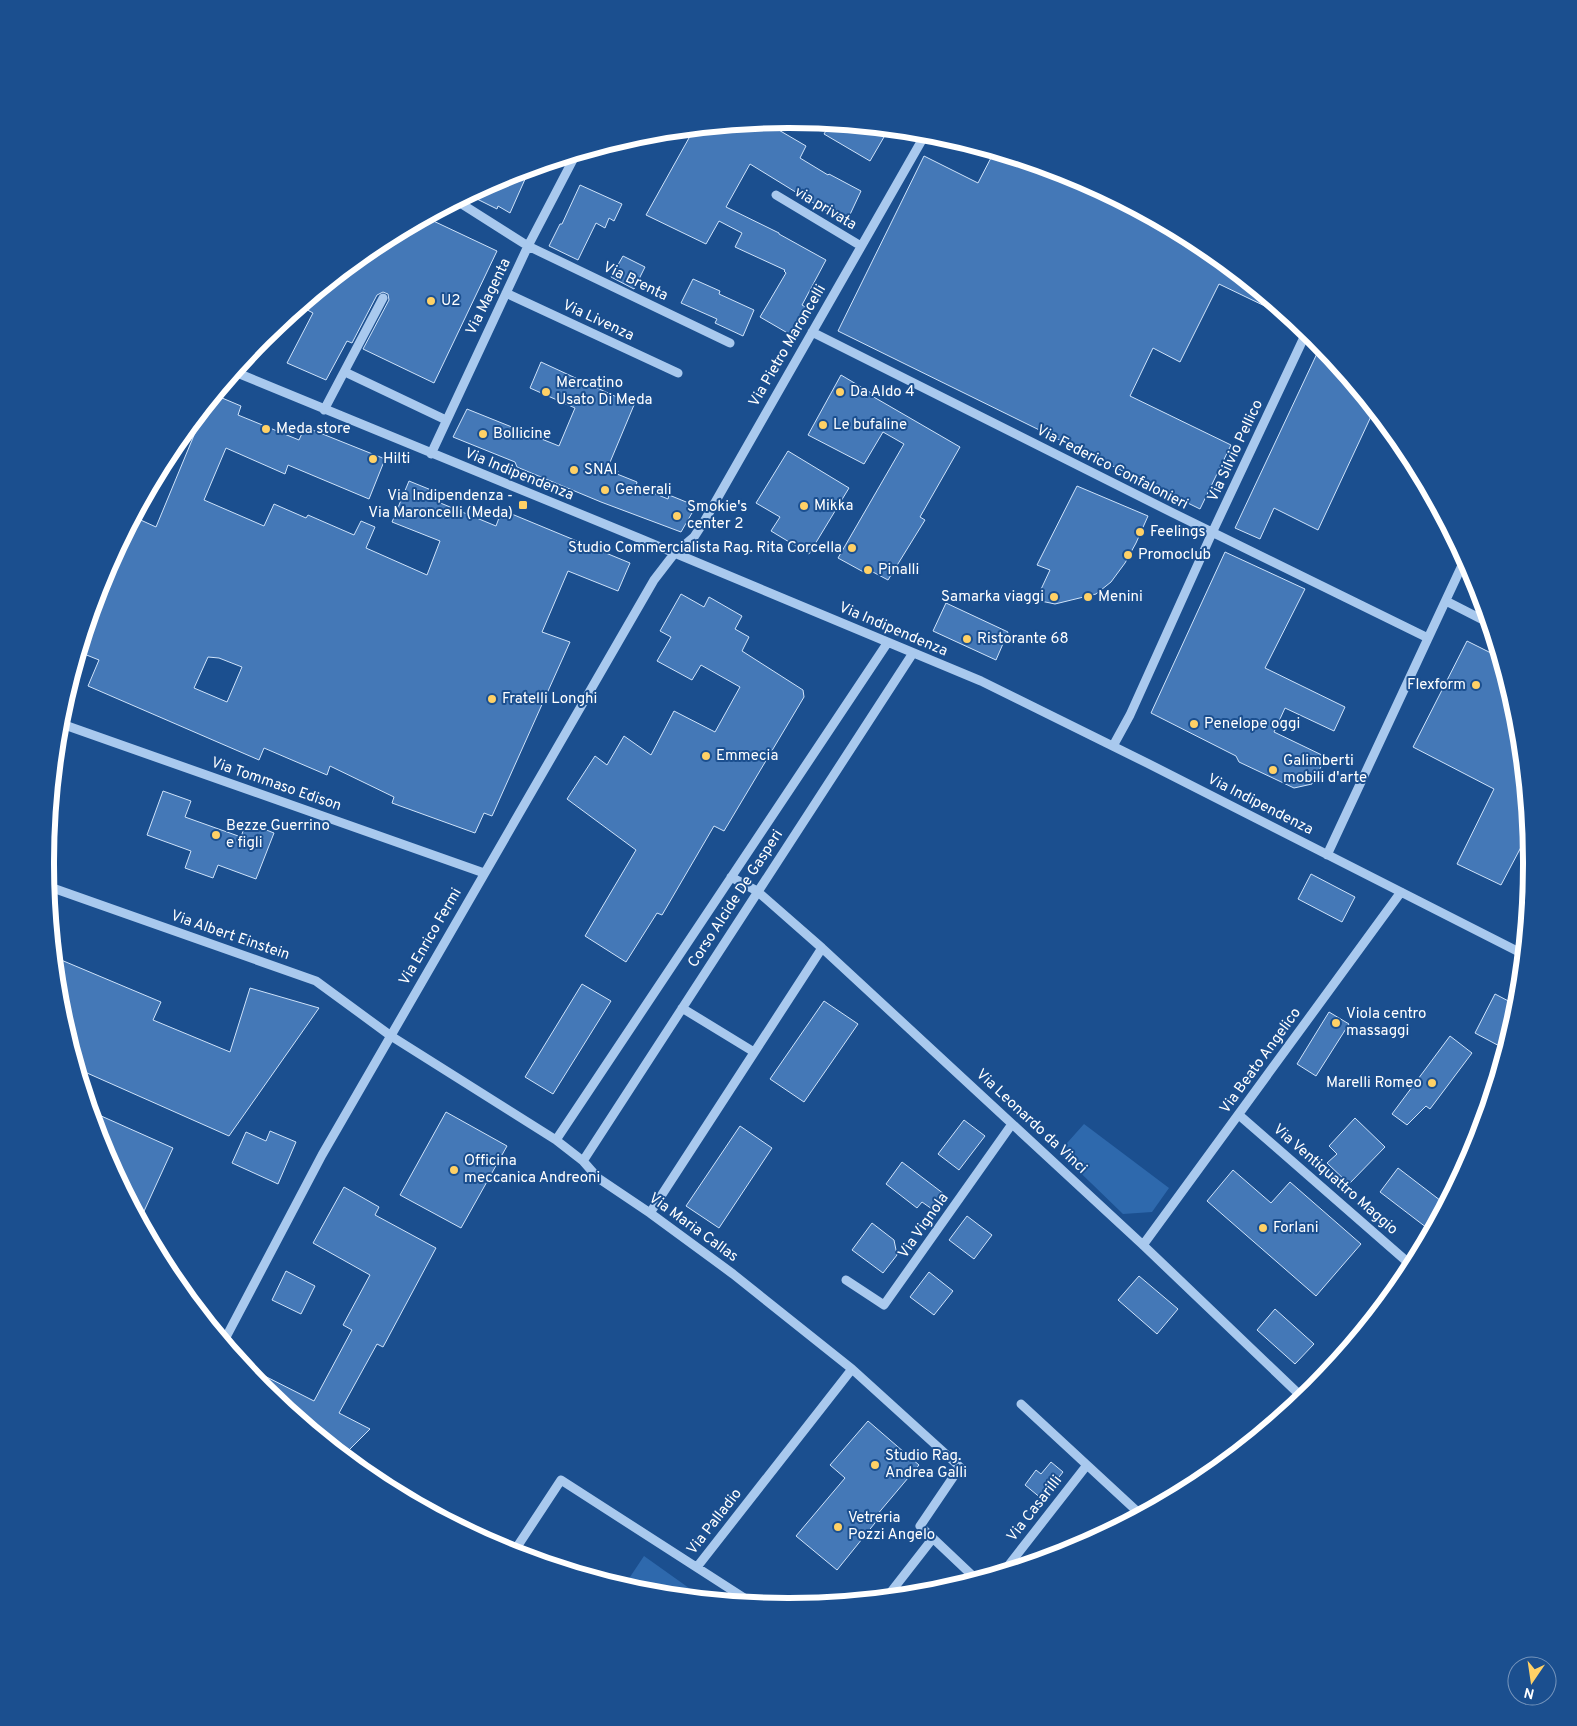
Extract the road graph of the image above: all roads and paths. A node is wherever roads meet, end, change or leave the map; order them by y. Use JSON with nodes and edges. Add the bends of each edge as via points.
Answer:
{"nodes":[{"id":1,"x":922,"y":141,"type":"edge"},
{"id":2,"x":572,"y":161,"type":"edge"},
{"id":3,"x":776,"y":195,"type":"dead end"},
{"id":4,"x":463,"y":205,"type":"edge"},
{"id":5,"x":528,"y":246,"type":"junction"},
{"id":6,"x":861,"y":246,"type":"junction"},
{"id":7,"x":506,"y":293,"type":"junction"},
{"id":8,"x":383,"y":298,"type":"dead end"},
{"id":9,"x":812,"y":332,"type":"junction"},
{"id":10,"x":1303,"y":339,"type":"edge"},
{"id":11,"x":730,"y":343,"type":"dead end"},
{"id":12,"x":344,"y":372,"type":"junction"},
{"id":13,"x":678,"y":373,"type":"dead end"},
{"id":14,"x":240,"y":375,"type":"edge"},
{"id":15,"x":324,"y":410,"type":"junction"},
{"id":16,"x":446,"y":420,"type":"junction"},
{"id":17,"x":431,"y":454,"type":"junction"},
{"id":18,"x":1212,"y":532,"type":"junction"},
{"id":19,"x":674,"y":554,"type":"junction"},
{"id":20,"x":1461,"y":569,"type":"edge"},
{"id":21,"x":1446,"y":601,"type":"junction"},
{"id":22,"x":1481,"y":619,"type":"edge"},
{"id":23,"x":1428,"y":638,"type":"junction"},
{"id":24,"x":888,"y":642,"type":"junction"},
{"id":25,"x":913,"y":652,"type":"junction"},
{"id":26,"x":67,"y":725,"type":"edge"},
{"id":27,"x":1113,"y":746,"type":"junction"},
{"id":28,"x":1328,"y":854,"type":"junction"},
{"id":29,"x":484,"y":873,"type":"junction"},
{"id":30,"x":731,"y":877,"type":"junction"},
{"id":31,"x":55,"y":889,"type":"edge"},
{"id":32,"x":758,"y":891,"type":"junction"},
{"id":33,"x":1401,"y":892,"type":"junction"},
{"id":34,"x":822,"y":948,"type":"junction"},
{"id":35,"x":1518,"y":951,"type":"edge"},
{"id":36,"x":682,"y":1008,"type":"junction"},
{"id":37,"x":391,"y":1036,"type":"junction"},
{"id":38,"x":754,"y":1052,"type":"junction"},
{"id":39,"x":1239,"y":1115,"type":"junction"},
{"id":40,"x":1012,"y":1124,"type":"junction"},
{"id":41,"x":556,"y":1140,"type":"junction"},
{"id":42,"x":583,"y":1161,"type":"junction"},
{"id":43,"x":650,"y":1213,"type":"junction"},
{"id":44,"x":1143,"y":1245,"type":"junction"},
{"id":45,"x":1406,"y":1260,"type":"edge"},
{"id":46,"x":846,"y":1280,"type":"dead end"},
{"id":47,"x":227,"y":1336,"type":"edge"},
{"id":48,"x":852,"y":1369,"type":"junction"},
{"id":49,"x":1297,"y":1393,"type":"edge"},
{"id":50,"x":1021,"y":1404,"type":"dead end"},
{"id":51,"x":1087,"y":1465,"type":"junction"},
{"id":52,"x":1136,"y":1510,"type":"edge"},
{"id":53,"x":933,"y":1538,"type":"junction"},
{"id":54,"x":518,"y":1546,"type":"edge"},
{"id":55,"x":1010,"y":1564,"type":"edge"},
{"id":56,"x":697,"y":1567,"type":"junction"},
{"id":57,"x":972,"y":1575,"type":"edge"},
{"id":58,"x":893,"y":1590,"type":"edge"},
{"id":59,"x":741,"y":1596,"type":"edge"}],
"edges":[{"from":1,"to":6,"type":"street","name":"Via Pietro Maroncelli"},
{"from":2,"to":5,"type":"street","name":"Via Magenta"},
{"from":3,"to":6,"type":"street","name":"via privata"},
{"from":4,"to":5,"type":"street","name":"Via Brenta"},
{"from":5,"to":7,"type":"street","name":"Via Magenta"},
{"from":5,"to":11,"type":"street","name":"Via Brenta"},
{"from":6,"to":9,"type":"street","name":"Via Pietro Maroncelli"},
{"from":7,"to":13,"type":"street","name":"Via Livenza"},
{"from":7,"to":16,"type":"street","name":"Via Magenta"},
{"from":8,"to":12,"type":"street"},
{"from":9,"to":18,"type":"street","name":"Via Federico Confalonieri"},
{"from":9,"to":19,"type":"street","name":"Via Pietro Maroncelli","via":[[705,520],[694,537]]},
{"from":10,"to":18,"type":"street","name":"Via Silvio Pellico"},
{"from":12,"to":15,"type":"street"},
{"from":12,"to":16,"type":"street"},
{"from":14,"to":15,"type":"street","name":"Via Indipendenza"},
{"from":15,"to":17,"type":"street","name":"Via Indipendenza"},
{"from":16,"to":17,"type":"street","name":"Via Magenta"},
{"from":17,"to":19,"type":"street","name":"Via Indipendenza"},
{"from":18,"to":23,"type":"street","name":"Via Federico Confalonieri"},
{"from":18,"to":27,"type":"street","name":"Via Silvio Pellico"},
{"from":19,"to":24,"type":"street","name":"Via Indipendenza"},
{"from":19,"to":29,"type":"street","name":"Via Enrico Fermi","via":[[654,580]]},
{"from":20,"to":21,"type":"street"},
{"from":21,"to":22,"type":"street"},
{"from":21,"to":23,"type":"street"},
{"from":23,"to":28,"type":"street"},
{"from":24,"to":25,"type":"street","name":"Via Indipendenza"},
{"from":24,"to":30,"type":"street","name":"Corso Alcide De Gasperi"},
{"from":25,"to":27,"type":"street","name":"Via Indipendenza","via":[[1000,690]]},
{"from":25,"to":32,"type":"street","name":"Corso Alcide De Gasperi"},
{"from":26,"to":29,"type":"street","name":"Via Tommaso Edison"},
{"from":27,"to":28,"type":"street","name":"Via Indipendenza"},
{"from":28,"to":33,"type":"street","name":"Via Indipendenza"},
{"from":29,"to":37,"type":"street","name":"Via Enrico Fermi"},
{"from":30,"to":32,"type":"street","name":"Via Leonardo da Vinci"},
{"from":30,"to":41,"type":"street","name":"Corso Alcide De Gasperi"},
{"from":31,"to":37,"type":"street","name":"Via Albert Einstein","via":[[316,981]]},
{"from":32,"to":34,"type":"street","name":"Via Leonardo da Vinci"},
{"from":32,"to":36,"type":"street","name":"Corso Alcide De Gasperi"},
{"from":33,"to":35,"type":"street","name":"Via Indipendenza"},
{"from":33,"to":39,"type":"street","name":"Via Beato Angelico"},
{"from":34,"to":38,"type":"street"},
{"from":34,"to":40,"type":"street","name":"Via Leonardo da Vinci"},
{"from":36,"to":38,"type":"street"},
{"from":36,"to":42,"type":"street","name":"Corso Alcide De Gasperi"},
{"from":37,"to":41,"type":"street","name":"Via Maria Callas"},
{"from":37,"to":47,"type":"street","name":"Via Enrico Fermi","via":[[322,1155]]},
{"from":38,"to":43,"type":"street"},
{"from":39,"to":44,"type":"street","name":"Via Beato Angelico"},
{"from":39,"to":45,"type":"street","name":"Via Ventiquattro Maggio"},
{"from":40,"to":44,"type":"street","name":"Via Leonardo da Vinci"},
{"from":40,"to":46,"type":"street","name":"Via Vignola","via":[[884,1306]]},
{"from":41,"to":42,"type":"street","name":"Via Maria Callas"},
{"from":42,"to":43,"type":"street","name":"Via Maria Callas","via":[[598,1178]]},
{"from":43,"to":48,"type":"street","name":"Via Maria Callas"},
{"from":44,"to":49,"type":"street","name":"Via Leonardo da Vinci"},
{"from":48,"to":53,"type":"street","name":"Via Maria Callas","via":[[960,1467],[920,1526]]},
{"from":48,"to":56,"type":"street","name":"Via Palladio"},
{"from":50,"to":51,"type":"street"},
{"from":51,"to":52,"type":"street"},
{"from":51,"to":55,"type":"street","name":"Via Casarilli"},
{"from":53,"to":57,"type":"street"},
{"from":53,"to":58,"type":"street"},
{"from":54,"to":56,"type":"street","name":"Via Palladio","via":[[561,1480]]},
{"from":56,"to":59,"type":"street"}]}
